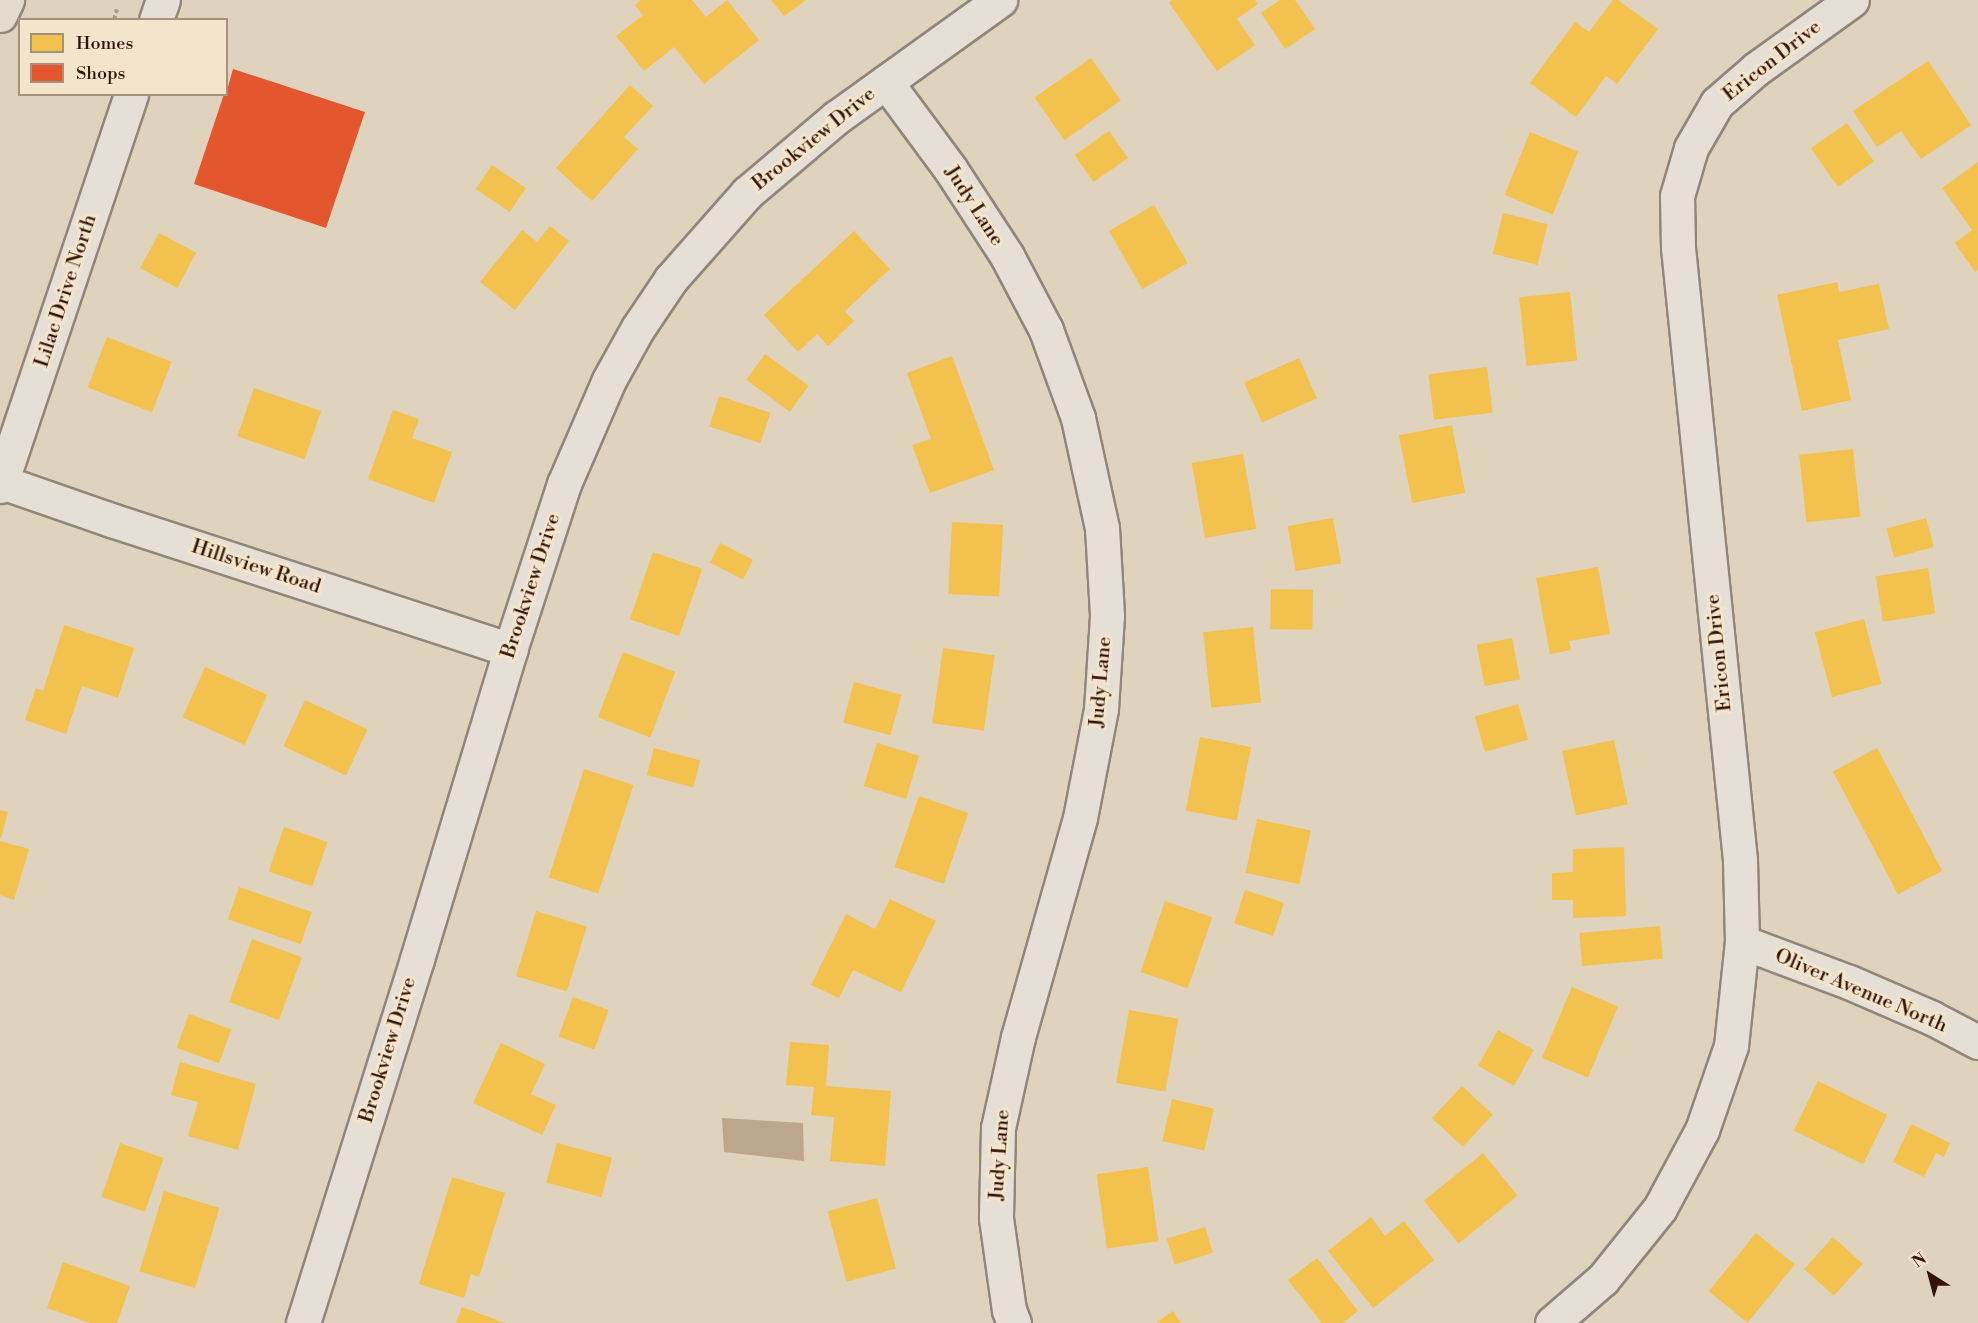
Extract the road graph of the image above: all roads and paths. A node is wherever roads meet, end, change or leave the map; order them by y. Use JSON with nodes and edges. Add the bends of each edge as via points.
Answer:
{"nodes":[{"id":1,"x":7,"y":0,"type":"edge"},
{"id":2,"x":163,"y":0,"type":"edge"},
{"id":3,"x":1000,"y":0,"type":"edge"},
{"id":4,"x":1852,"y":0,"type":"edge"},
{"id":5,"x":0,"y":15,"type":"edge"},
{"id":6,"x":157,"y":18,"type":"edge"},
{"id":7,"x":886,"y":82,"type":"junction"},
{"id":8,"x":130,"y":96,"type":"edge"},
{"id":9,"x":1,"y":484,"type":"edge"},
{"id":10,"x":510,"y":650,"type":"junction"},
{"id":11,"x":1742,"y":942,"type":"junction"},
{"id":12,"x":1978,"y":1042,"type":"edge"},
{"id":13,"x":303,"y":1323,"type":"edge"},
{"id":14,"x":1014,"y":1323,"type":"edge"},
{"id":15,"x":1552,"y":1323,"type":"edge"}],
"edges":[{"from":1,"to":5,"type":"highway"},
{"from":2,"to":6,"type":"street"},
{"from":3,"to":7,"type":"street","name":"Brookview Drive"},
{"from":4,"to":11,"type":"street","name":"Ericon Drive","via":[[1756,69],[1717,103],[1691,147],[1677,196],[1678,247],[1740,860]]},
{"from":7,"to":10,"type":"street","name":"Brookview Drive","via":[[789,155],[747,193],[671,279],[638,328],[609,380],[564,484]]},
{"from":7,"to":14,"type":"street","name":"Judy Lane","via":[[1001,246],[1046,330],[1078,418],[1102,528],[1107,616],[1101,709],[1080,818],[1018,1037],[998,1128],[996,1218]]},
{"from":8,"to":9,"type":"street","name":"Lilac Drive North"},
{"from":9,"to":10,"type":"street","name":"Hillsview Road"},
{"from":10,"to":13,"type":"street","name":"Brookview Drive"},
{"from":11,"to":12,"type":"street","name":"Oliver Avenue North","via":[[1859,987]]},
{"from":11,"to":15,"type":"street","name":"Ericon Drive","via":[[1731,1046],[1702,1130],[1660,1208],[1603,1279]]}]}
